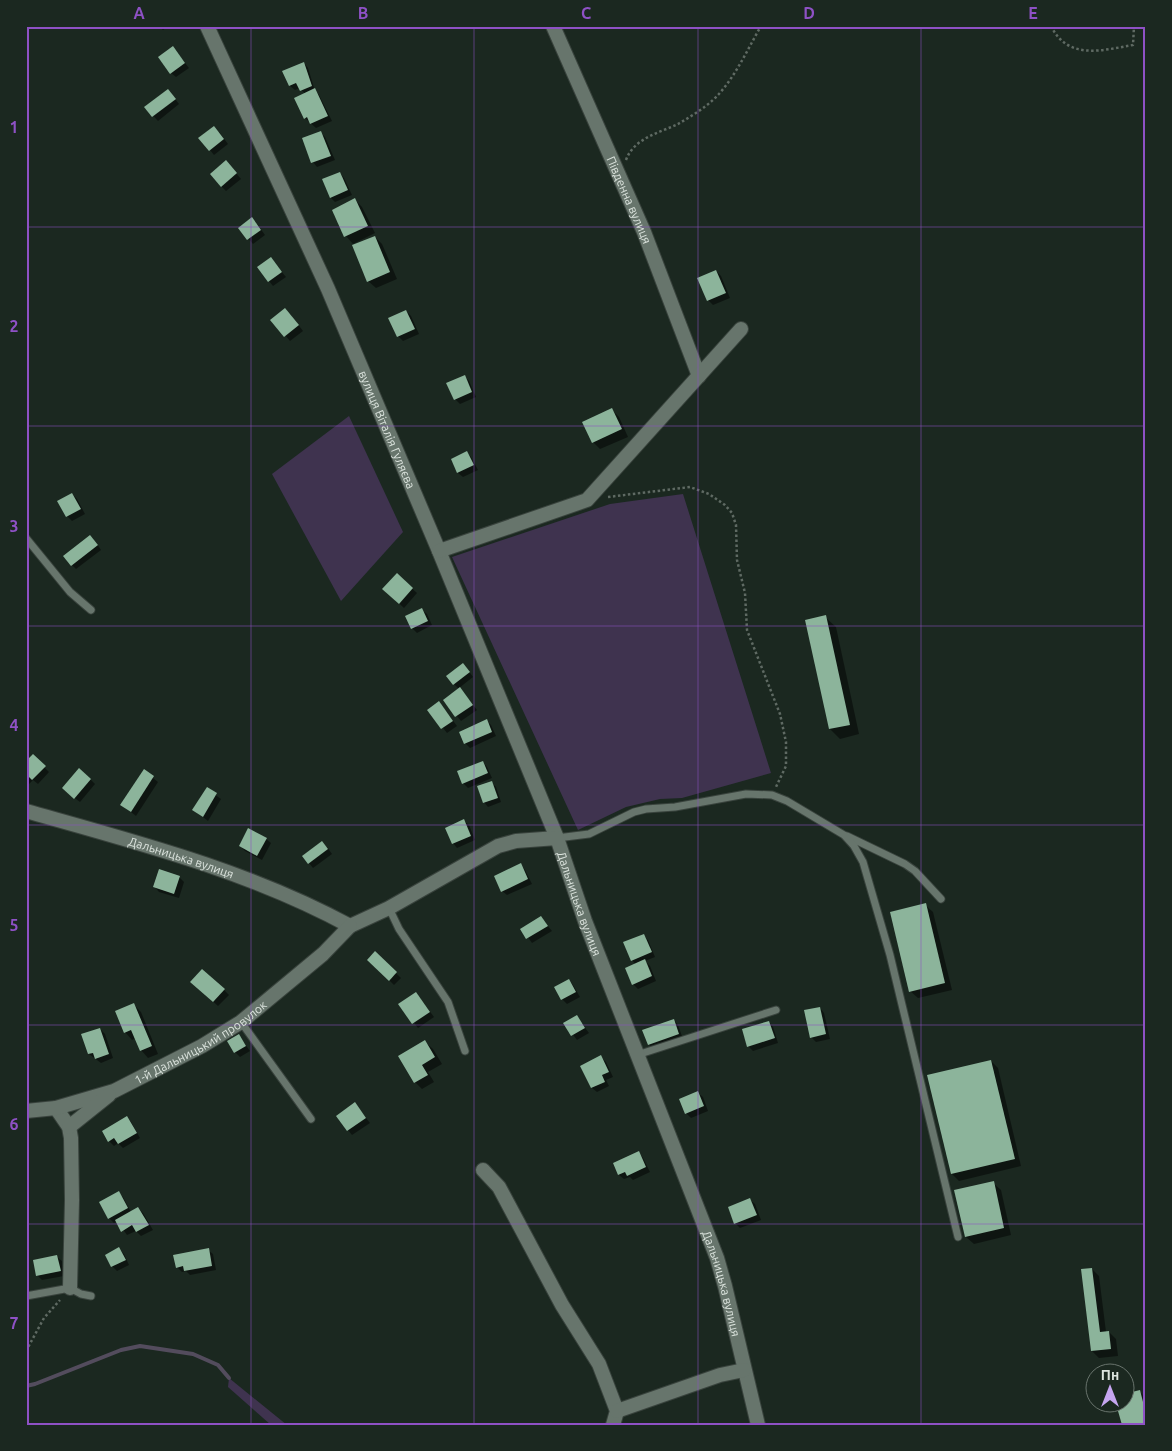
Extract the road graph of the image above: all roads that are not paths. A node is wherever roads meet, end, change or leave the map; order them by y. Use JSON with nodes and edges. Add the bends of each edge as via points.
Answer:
{"nodes":[{"id":1,"x":207,"y":26,"type":"edge"},
{"id":2,"x":553,"y":26,"type":"edge"},
{"id":3,"x":741,"y":328,"type":"dead end"},
{"id":4,"x":699,"y":376,"type":"junction"},
{"id":5,"x":26,"y":538,"type":"edge"},
{"id":6,"x":439,"y":551,"type":"junction"},
{"id":7,"x":91,"y":610,"type":"dead end"},
{"id":8,"x":26,"y":811,"type":"edge"},
{"id":9,"x":844,"y":835,"type":"junction"},
{"id":10,"x":557,"y":838,"type":"junction"},
{"id":11,"x":941,"y":899,"type":"dead end"},
{"id":12,"x":389,"y":908,"type":"junction"},
{"id":13,"x":350,"y":926,"type":"junction"},
{"id":14,"x":776,"y":1010,"type":"dead end"},
{"id":15,"x":240,"y":1022,"type":"junction"},
{"id":16,"x":465,"y":1051,"type":"dead end"},
{"id":17,"x":637,"y":1055,"type":"junction"},
{"id":18,"x":114,"y":1091,"type":"junction"},
{"id":19,"x":56,"y":1108,"type":"junction"},
{"id":20,"x":26,"y":1111,"type":"edge"},
{"id":21,"x":311,"y":1118,"type":"dead end"},
{"id":22,"x":69,"y":1127,"type":"junction"},
{"id":23,"x":483,"y":1170,"type":"dead end"},
{"id":24,"x":958,"y":1237,"type":"dead end"},
{"id":25,"x":70,"y":1288,"type":"junction"},
{"id":26,"x":26,"y":1296,"type":"edge"},
{"id":27,"x":91,"y":1296,"type":"dead end"},
{"id":28,"x":744,"y":1370,"type":"junction"},
{"id":29,"x":618,"y":1411,"type":"junction"},
{"id":30,"x":613,"y":1425,"type":"edge"},
{"id":31,"x":758,"y":1425,"type":"edge"}],
"edges":[{"from":1,"to":6,"type":"street","name":"вулиця Віталія Гуляєва","via":[[328,289]]},
{"from":2,"to":4,"type":"street","name":"Південна вулиця","via":[[644,232]]},
{"from":3,"to":4,"type":"street"},
{"from":4,"to":6,"type":"street","via":[[587,500]]},
{"from":5,"to":7,"type":"lane","via":[[70,592]]},
{"from":6,"to":10,"type":"street","name":"вулиця Віталія Гуляєва"},
{"from":8,"to":13,"type":"street","name":"Дальницька вулиця","via":[[142,843],[223,871],[279,892]]},
{"from":9,"to":10,"type":"lane","via":[[787,800],[772,795],[746,794],[646,809],[589,834]]},
{"from":9,"to":11,"type":"lane","via":[[905,864]]},
{"from":9,"to":24,"type":"lane","via":[[863,862],[890,955]]},
{"from":10,"to":12,"type":"street","name":"Дальницька вулиця","via":[[516,840],[498,846]]},
{"from":10,"to":17,"type":"street","name":"Дальницька вулиця"},
{"from":12,"to":13,"type":"street","name":"Дальницька вулиця"},
{"from":12,"to":16,"type":"lane","via":[[448,1002]]},
{"from":13,"to":15,"type":"street","name":"1-й Дальницький провулок","via":[[323,954]]},
{"from":14,"to":17,"type":"lane"},
{"from":15,"to":18,"type":"street","name":"1-й Дальницький провулок","via":[[202,1046]]},
{"from":15,"to":21,"type":"lane"},
{"from":17,"to":28,"type":"street","name":"Дальницька вулиця","via":[[716,1258]]},
{"from":18,"to":19,"type":"street","name":"1-й Дальницький провулок"},
{"from":18,"to":22,"type":"street"},
{"from":19,"to":20,"type":"street","name":"1-й Дальницький провулок"},
{"from":19,"to":22,"type":"street"},
{"from":22,"to":25,"type":"street","via":[[72,1200]]},
{"from":23,"to":29,"type":"street","via":[[499,1187],[562,1305],[599,1364]]},
{"from":25,"to":26,"type":"lane"},
{"from":25,"to":27,"type":"lane"},
{"from":28,"to":29,"type":"street","via":[[720,1375]]},
{"from":28,"to":31,"type":"street","name":"Дальницька вулиця"},
{"from":29,"to":30,"type":"street"}]}
